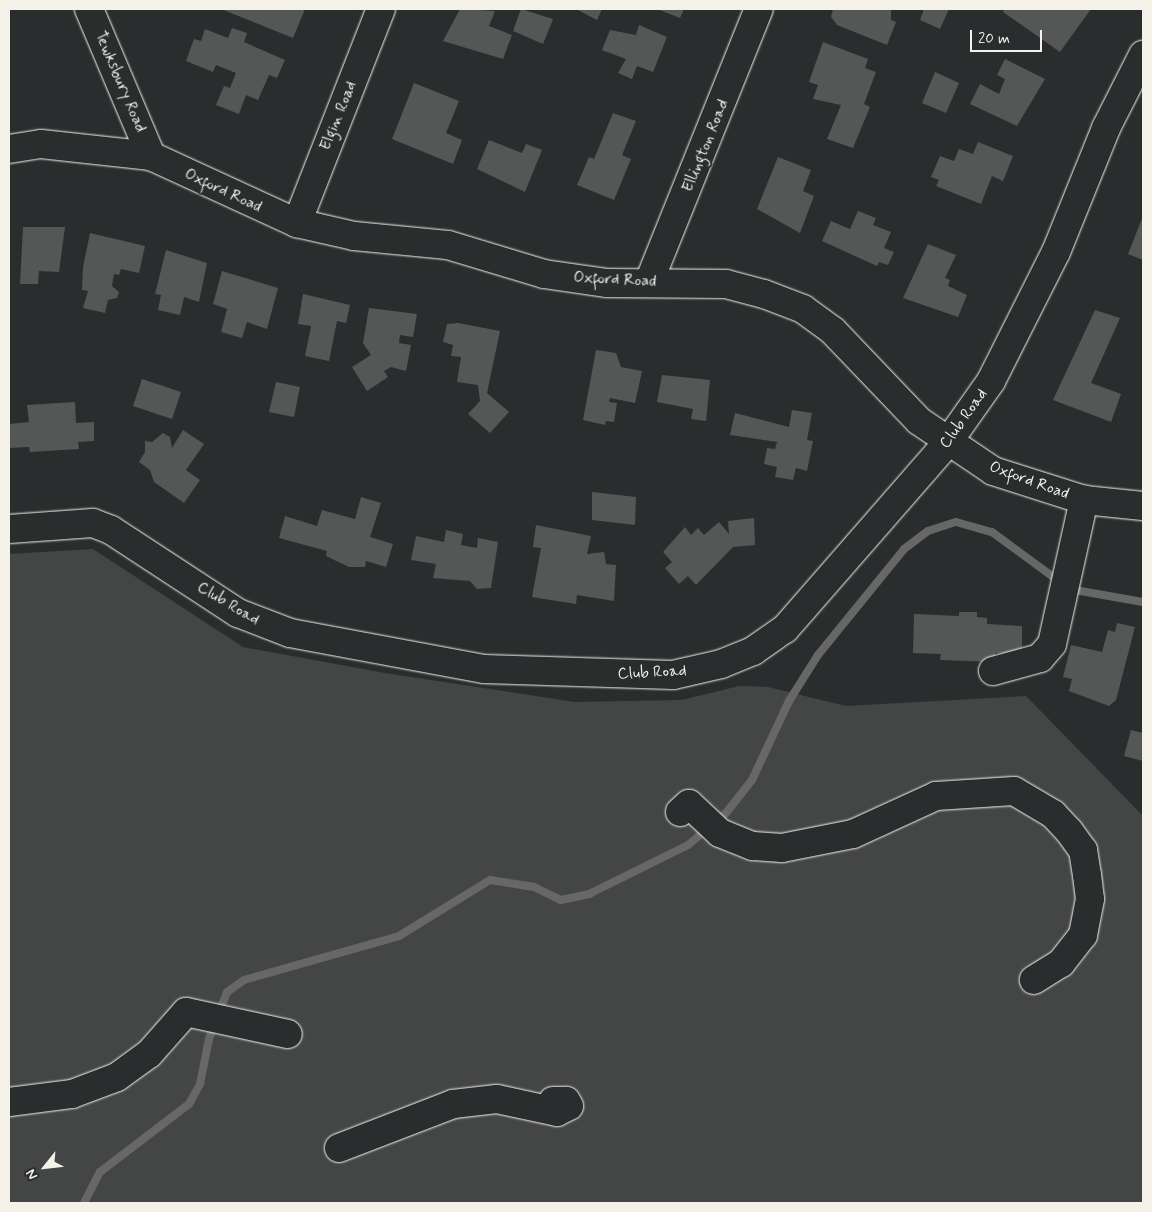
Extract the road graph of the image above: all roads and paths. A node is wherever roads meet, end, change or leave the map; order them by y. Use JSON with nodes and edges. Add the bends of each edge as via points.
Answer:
{"nodes":[{"id":1,"x":89,"y":9,"type":"edge"},
{"id":2,"x":381,"y":9,"type":"edge"},
{"id":3,"x":758,"y":9,"type":"edge"},
{"id":4,"x":1143,"y":55,"type":"edge"},
{"id":5,"x":9,"y":149,"type":"edge"},
{"id":6,"x":151,"y":156,"type":"junction"},
{"id":7,"x":297,"y":223,"type":"junction"},
{"id":8,"x":649,"y":282,"type":"junction"},
{"id":9,"x":948,"y":442,"type":"junction"},
{"id":10,"x":1084,"y":500,"type":"junction"},
{"id":11,"x":1143,"y":506,"type":"edge"},
{"id":12,"x":9,"y":529,"type":"edge"},
{"id":13,"x":993,"y":671,"type":"dead end"},
{"id":14,"x":700,"y":820,"type":"dead end"},
{"id":15,"x":1034,"y":980,"type":"dead end"},
{"id":16,"x":288,"y":1034,"type":"dead end"},
{"id":17,"x":9,"y":1102,"type":"edge"},
{"id":18,"x":553,"y":1102,"type":"dead end"},
{"id":19,"x":339,"y":1148,"type":"dead end"}],
"edges":[{"from":1,"to":6,"type":"street","name":"Tewksbury Road"},
{"from":2,"to":7,"type":"street","name":"Elgin Road"},
{"from":3,"to":8,"type":"street","name":"Ellington Road"},
{"from":4,"to":9,"type":"street","name":"Club Road","via":[[1106,128],[1056,252],[996,372]]},
{"from":5,"to":6,"type":"street","name":"Oxford Road","via":[[41,144]]},
{"from":6,"to":7,"type":"street","name":"Oxford Road"},
{"from":7,"to":8,"type":"street","name":"Oxford Road","via":[[354,236],[448,245],[544,274],[607,282]]},
{"from":8,"to":9,"type":"street","name":"Oxford Road","via":[[726,284],[803,309],[833,331],[919,421]]},
{"from":9,"to":10,"type":"street","name":"Oxford Road","via":[[994,471]]},
{"from":9,"to":12,"type":"street","name":"Club Road","via":[[785,629],[753,651],[721,664],[673,675],[484,669],[290,633],[238,613],[110,530],[93,524]]},
{"from":10,"to":11,"type":"street","name":"Oxford Road"},
{"from":10,"to":13,"type":"street","via":[[1052,644],[1040,658]]},
{"from":14,"to":15,"type":"street","via":[[753,846],[805,846],[853,834],[936,796],[1014,791],[1053,814],[1069,831],[1083,850],[1088,883],[1083,935],[1061,963]]},
{"from":16,"to":17,"type":"street","via":[[200,1012],[186,1012],[149,1054],[117,1077],[72,1094]]},
{"from":18,"to":19,"type":"street","via":[[566,1100],[568,1106],[557,1112],[497,1099],[454,1104]]}]}
